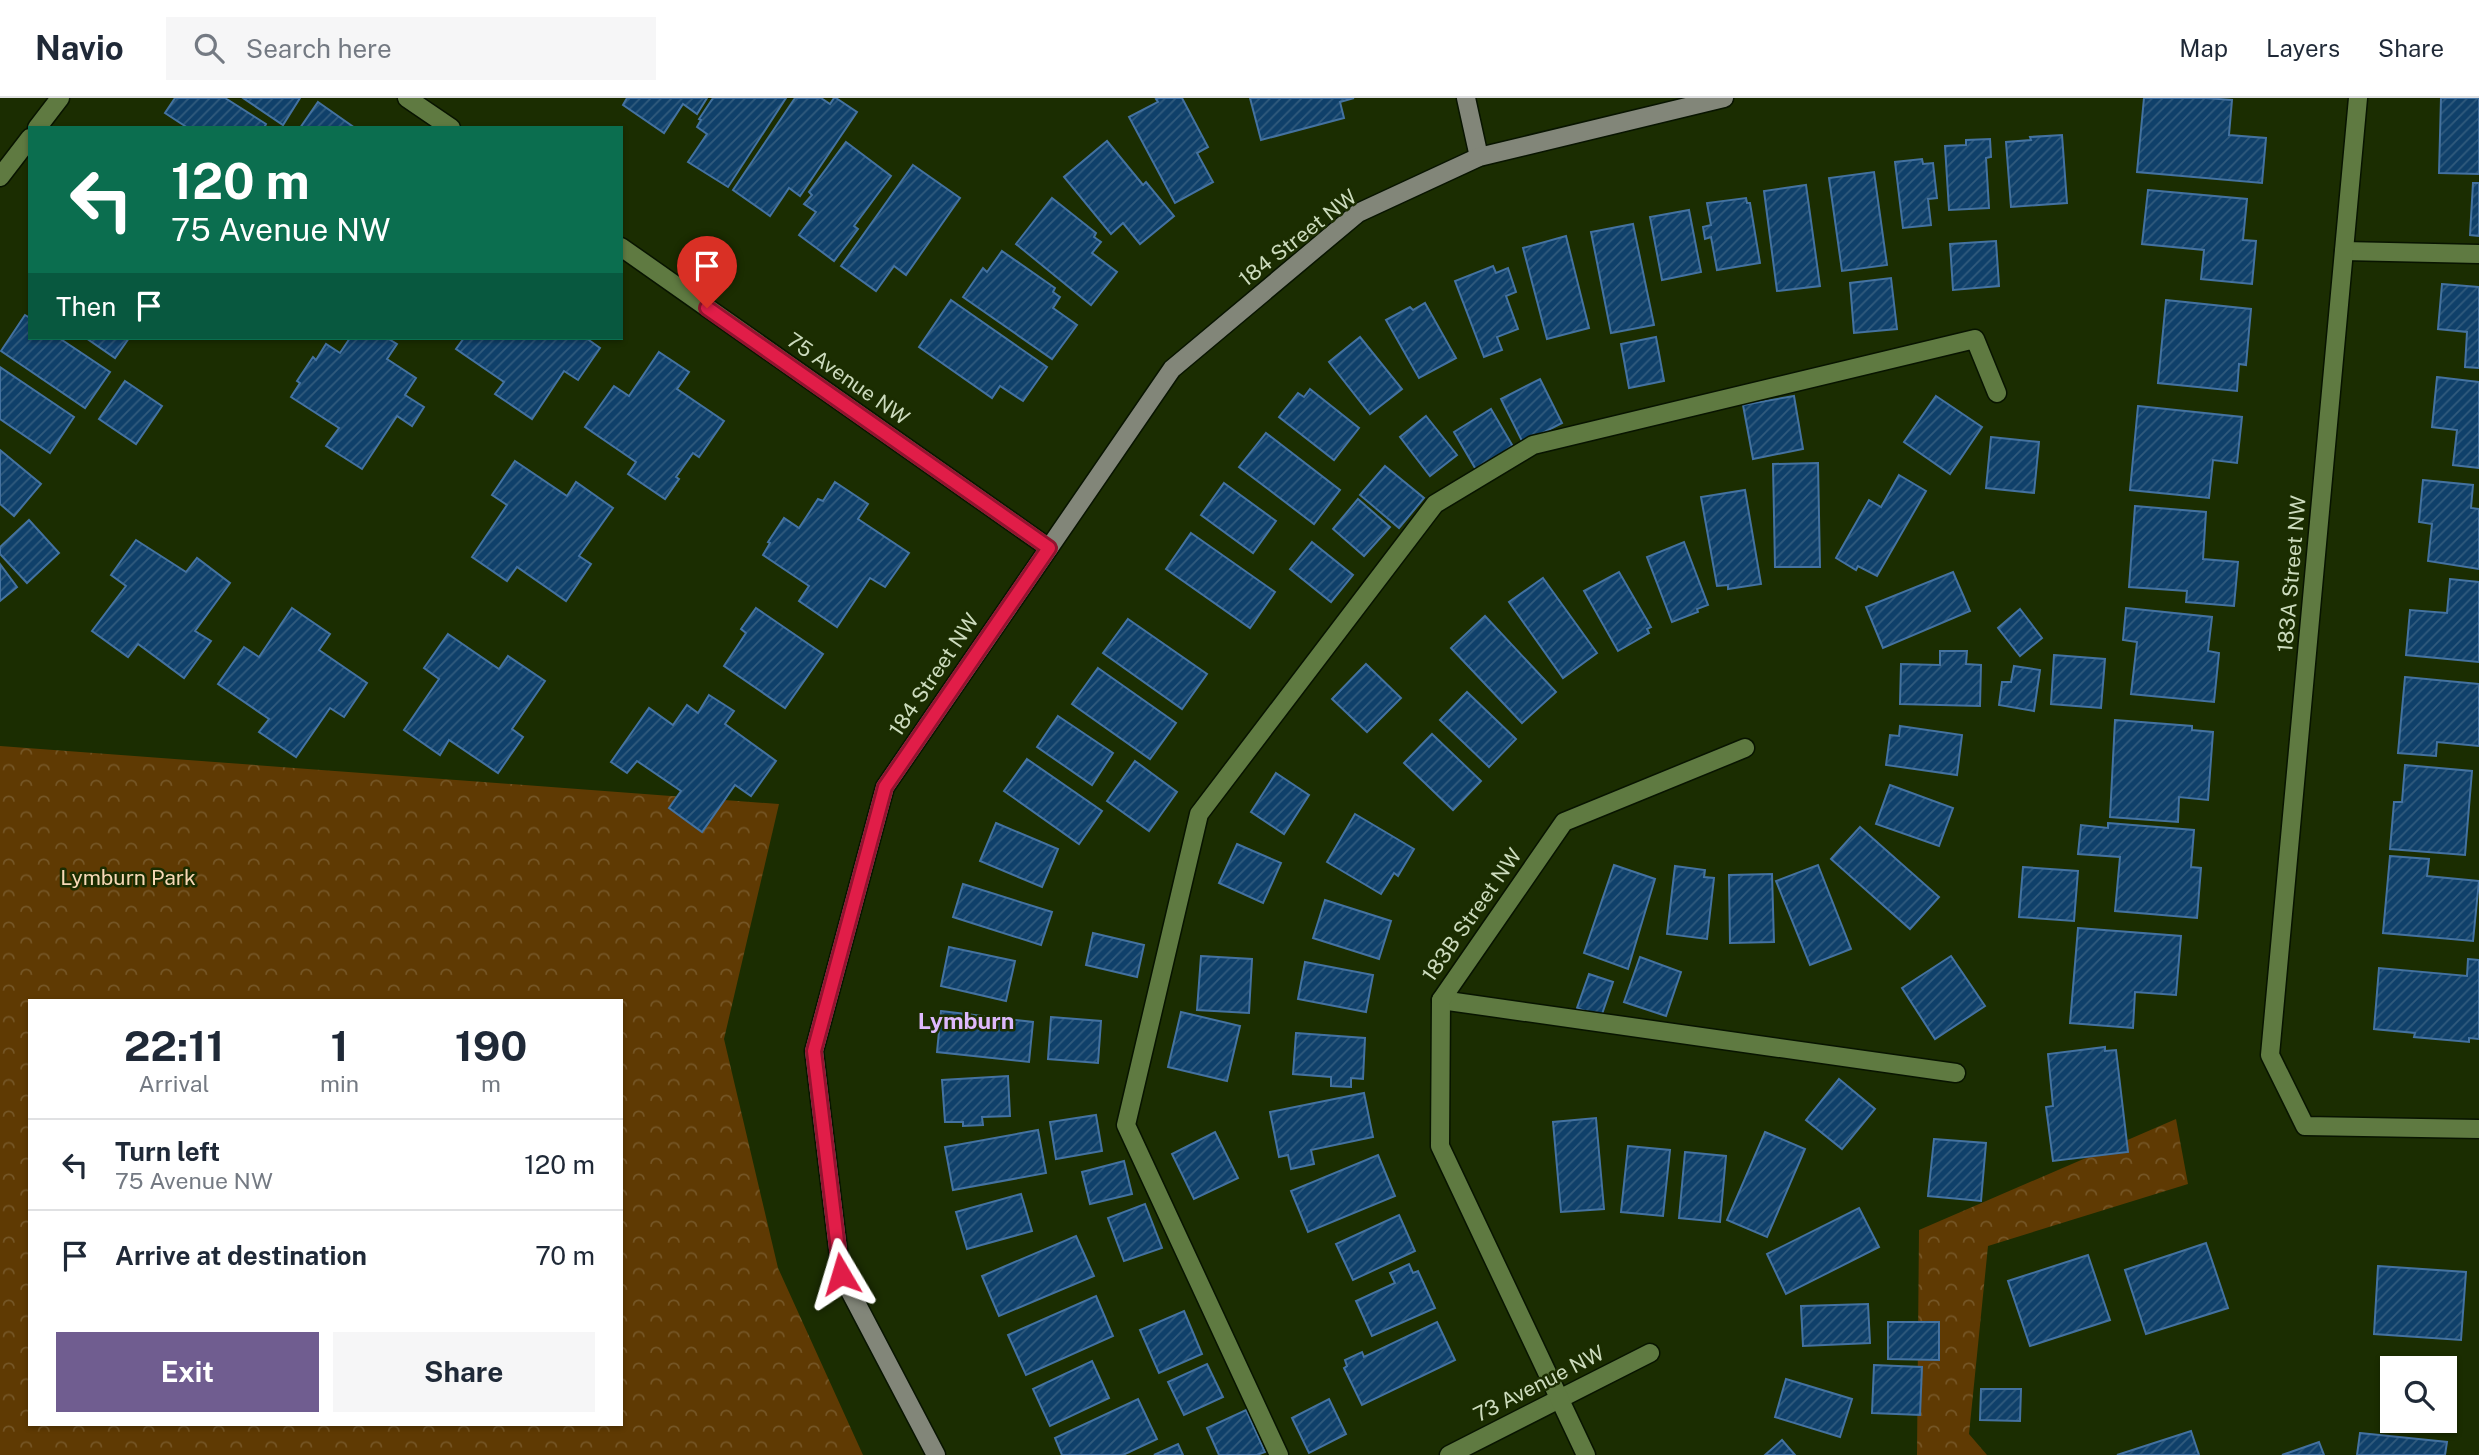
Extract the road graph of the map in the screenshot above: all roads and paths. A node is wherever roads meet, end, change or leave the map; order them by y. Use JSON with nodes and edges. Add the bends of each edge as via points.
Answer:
{"nodes":[{"id":1,"x":60,"y":98,"type":"edge"},
{"id":2,"x":407,"y":98,"type":"edge"},
{"id":3,"x":1466,"y":98,"type":"edge"},
{"id":4,"x":1724,"y":98,"type":"edge"},
{"id":5,"x":2358,"y":98,"type":"edge"},
{"id":6,"x":39,"y":126,"type":"edge"},
{"id":7,"x":448,"y":126,"type":"edge"},
{"id":8,"x":28,"y":141,"type":"edge"},
{"id":9,"x":1479,"y":157,"type":"junction"},
{"id":10,"x":0,"y":177,"type":"edge"},
{"id":11,"x":623,"y":248,"type":"edge"},
{"id":12,"x":2344,"y":251,"type":"junction"},
{"id":13,"x":2479,"y":254,"type":"edge"},
{"id":14,"x":1997,"y":393,"type":"dead end"},
{"id":15,"x":1049,"y":548,"type":"junction"},
{"id":16,"x":1745,"y":748,"type":"dead end"},
{"id":17,"x":1441,"y":1000,"type":"junction"},
{"id":18,"x":1956,"y":1073,"type":"dead end"},
{"id":19,"x":2479,"y":1129,"type":"edge"},
{"id":20,"x":1650,"y":1353,"type":"dead end"},
{"id":21,"x":1560,"y":1400,"type":"junction"},
{"id":22,"x":936,"y":1455,"type":"edge"},
{"id":23,"x":1279,"y":1455,"type":"edge"},
{"id":24,"x":1449,"y":1455,"type":"edge"},
{"id":25,"x":1586,"y":1455,"type":"edge"}],
"edges":[{"from":1,"to":6,"type":"street"},
{"from":2,"to":7,"type":"street"},
{"from":3,"to":9,"type":"street"},
{"from":4,"to":9,"type":"street","name":"184 Street NW"},
{"from":5,"to":12,"type":"street","name":"183A Street NW"},
{"from":8,"to":10,"type":"street"},
{"from":9,"to":15,"type":"street","name":"184 Street NW","via":[[1358,213],[1172,369]]},
{"from":11,"to":15,"type":"street","name":"75 Avenue NW"},
{"from":12,"to":13,"type":"street"},
{"from":12,"to":19,"type":"street","name":"183A Street NW","via":[[2270,1055],[2305,1126]]},
{"from":14,"to":23,"type":"street","via":[[1975,339],[1533,445],[1434,504],[1199,814],[1126,1125]]},
{"from":15,"to":22,"type":"street","name":"184 Street NW","via":[[885,787],[814,1051],[841,1274]]},
{"from":16,"to":17,"type":"street","name":"183B Street NW","via":[[1564,822]]},
{"from":17,"to":18,"type":"street"},
{"from":17,"to":21,"type":"street","name":"183B Street NW","via":[[1440,1146]]},
{"from":20,"to":21,"type":"street","name":"73 Avenue NW"},
{"from":21,"to":24,"type":"street","name":"73 Avenue NW"},
{"from":21,"to":25,"type":"street","name":"183B Street NW"}]}
